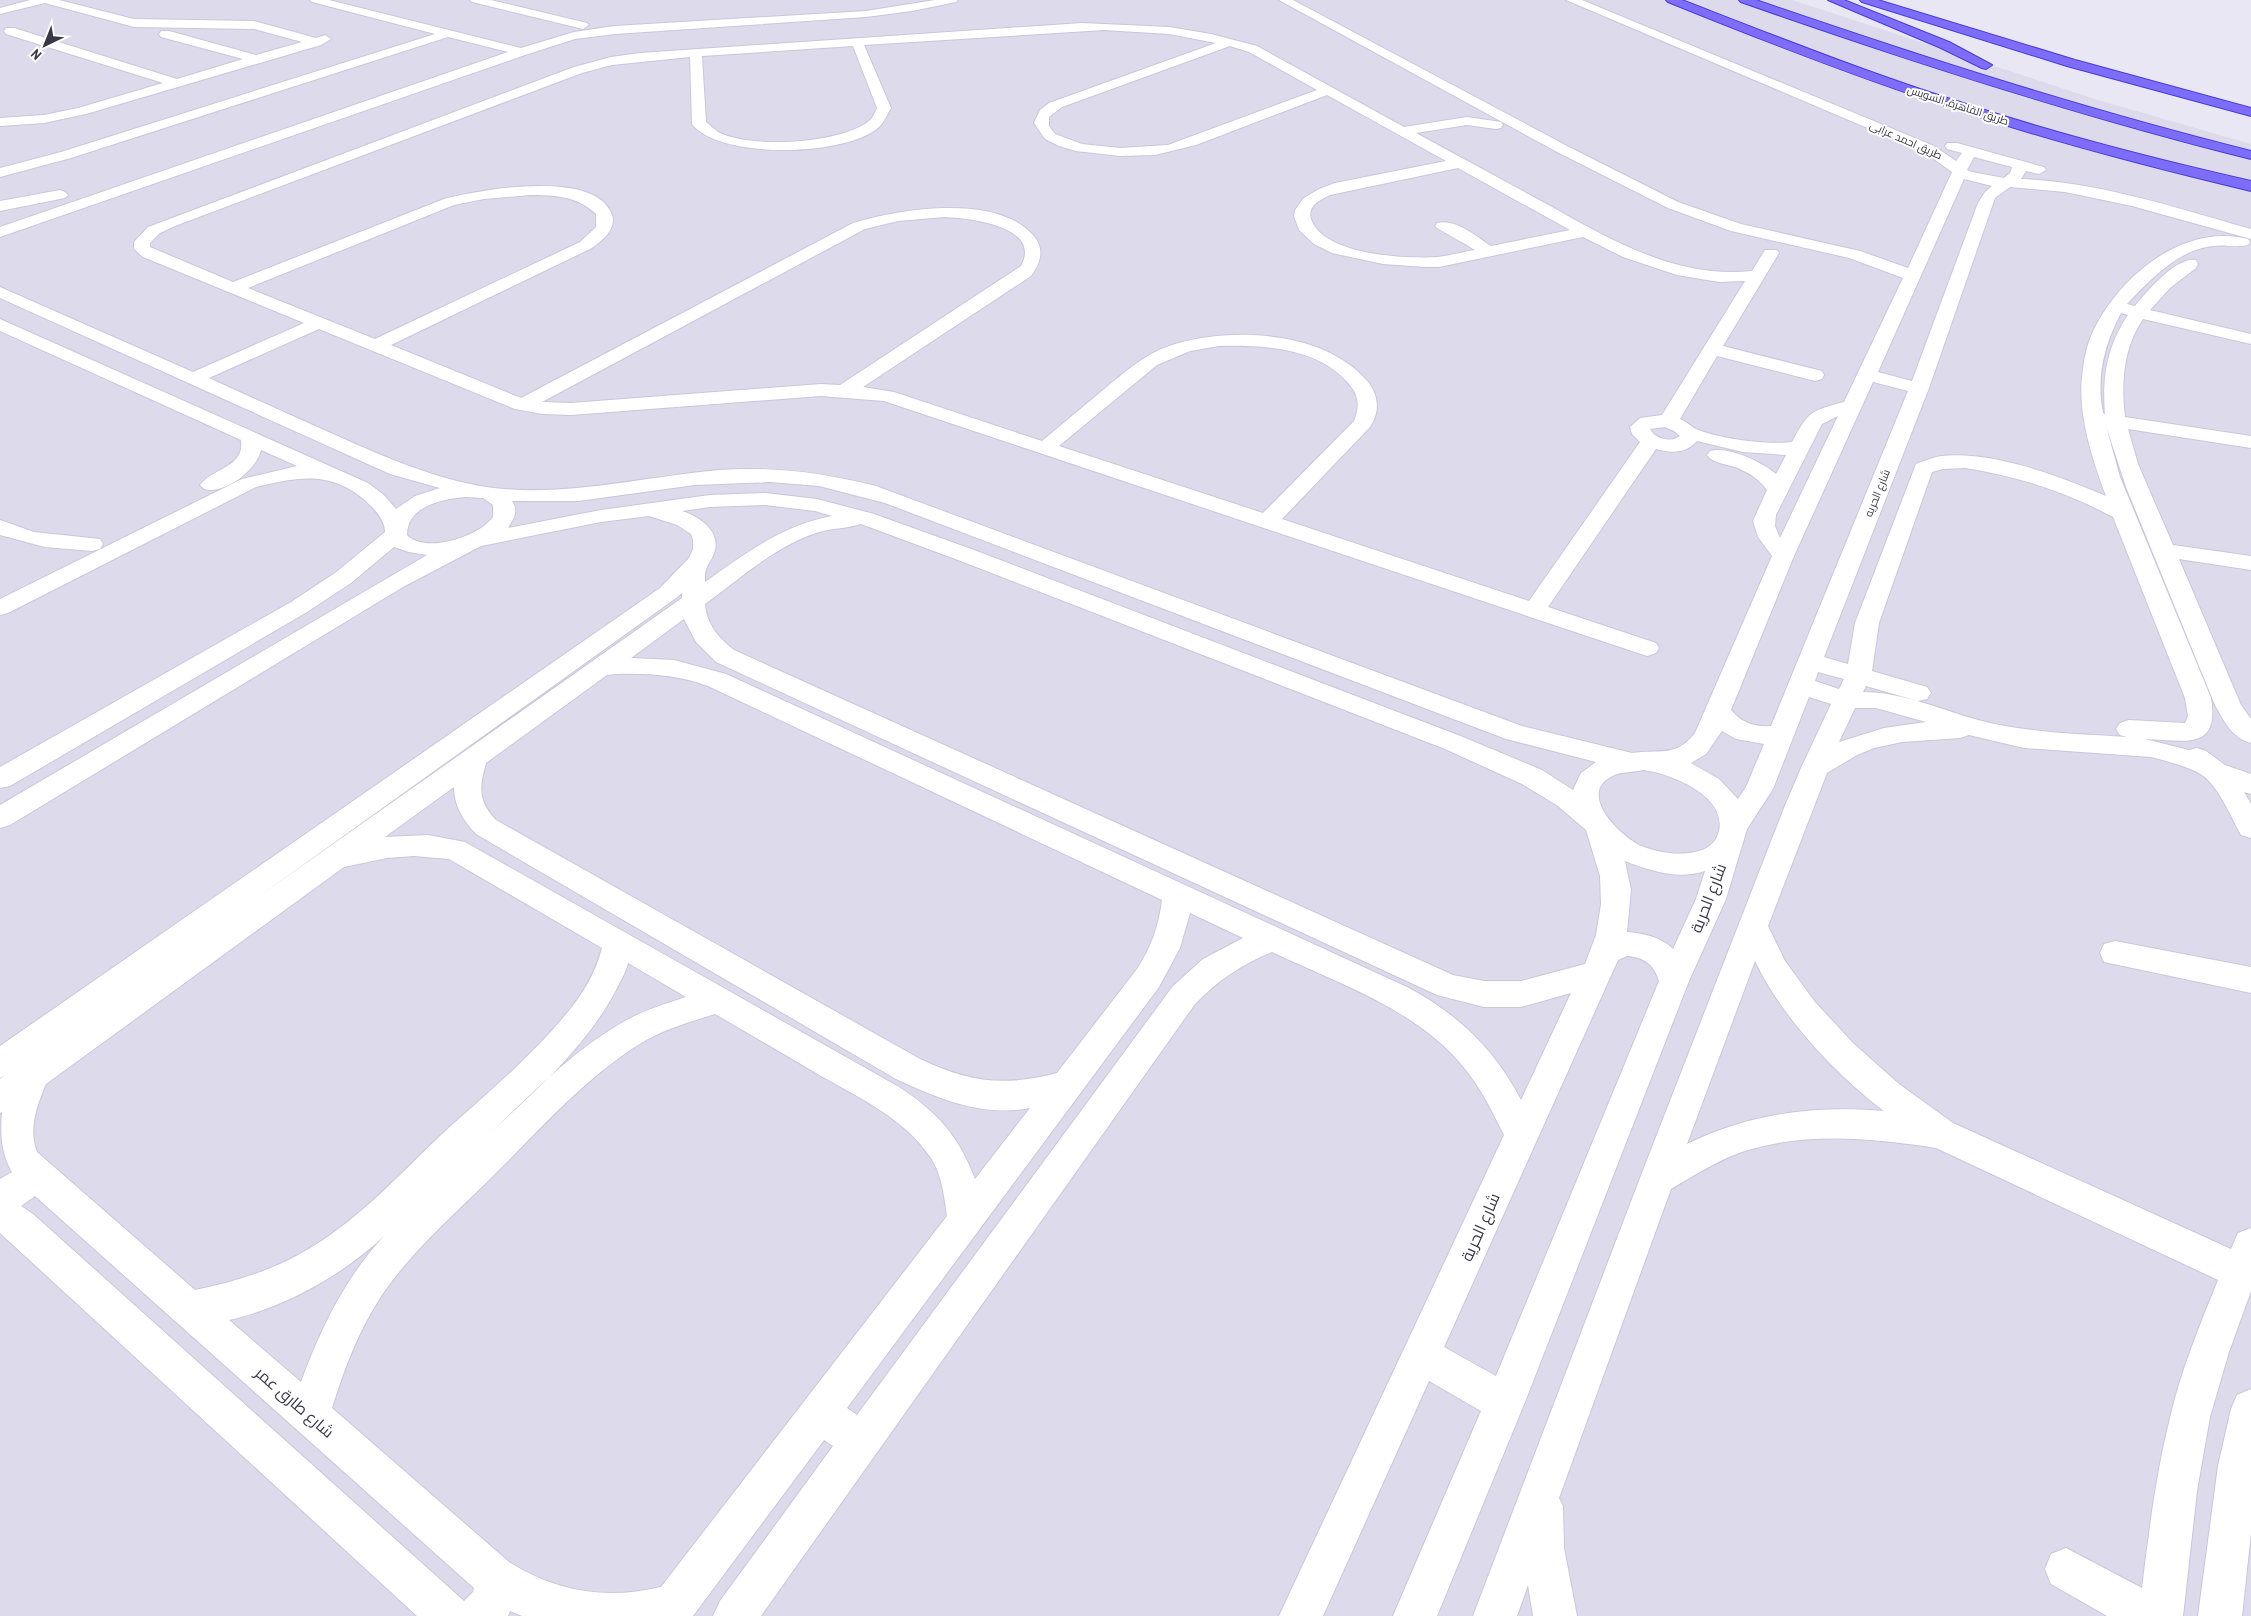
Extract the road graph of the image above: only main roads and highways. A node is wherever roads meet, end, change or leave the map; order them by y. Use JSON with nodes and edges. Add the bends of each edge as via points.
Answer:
{"nodes":[{"id":1,"x":1672,"y":0,"type":"edge"},
{"id":2,"x":1745,"y":0,"type":"edge"},
{"id":3,"x":1834,"y":0,"type":"edge"},
{"id":4,"x":1866,"y":0,"type":"edge"},
{"id":5,"x":1846,"y":19,"type":"dead end"},
{"id":6,"x":1986,"y":65,"type":"junction"},
{"id":7,"x":2002,"y":70,"type":"dead end"},
{"id":8,"x":2251,"y":112,"type":"edge"},
{"id":9,"x":2251,"y":155,"type":"edge"},
{"id":10,"x":2251,"y":186,"type":"edge"}],
"edges":[{"from":1,"to":10,"type":"highway","name":"طريق القاهرة, السويس","via":[[1826,60],[1956,105],[2104,149]]},
{"from":2,"to":9,"type":"highway","via":[[1989,83]]},
{"from":3,"to":6,"type":"highway"},
{"from":4,"to":8,"type":"highway","via":[[2080,66]]},
{"from":5,"to":6,"type":"highway"},
{"from":6,"to":7,"type":"highway"}]}
